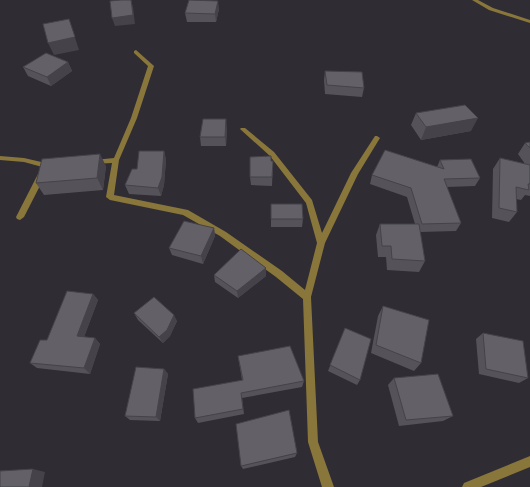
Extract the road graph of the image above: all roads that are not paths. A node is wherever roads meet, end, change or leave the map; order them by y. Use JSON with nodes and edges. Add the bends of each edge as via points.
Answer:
{"nodes":[{"id":1,"x":474,"y":0,"type":"edge"},
{"id":2,"x":530,"y":22,"type":"edge"},
{"id":3,"x":136,"y":52,"type":"dead end"},
{"id":4,"x":243,"y":129,"type":"dead end"},
{"id":5,"x":377,"y":138,"type":"dead end"},
{"id":6,"x":0,"y":158,"type":"edge"},
{"id":7,"x":116,"y":160,"type":"junction"},
{"id":8,"x":85,"y":163,"type":"edge"},
{"id":9,"x":20,"y":217,"type":"dead end"},
{"id":10,"x":321,"y":243,"type":"junction"},
{"id":11,"x":307,"y":297,"type":"junction"},
{"id":12,"x":530,"y":461,"type":"edge"},
{"id":13,"x":328,"y":487,"type":"edge"},
{"id":14,"x":468,"y":487,"type":"edge"}],
"edges":[{"from":1,"to":2,"type":"street","via":[[491,9]]},
{"from":3,"to":7,"type":"street","via":[[151,66],[134,118]]},
{"from":4,"to":10,"type":"street","via":[[272,154],[309,202]]},
{"from":5,"to":10,"type":"street","via":[[355,173]]},
{"from":6,"to":9,"type":"street","via":[[50,166]]},
{"from":7,"to":8,"type":"street"},
{"from":7,"to":11,"type":"street","via":[[110,197],[185,212],[223,234]]},
{"from":10,"to":11,"type":"street"},
{"from":11,"to":13,"type":"street","via":[[313,442]]},
{"from":12,"to":14,"type":"street"}]}
